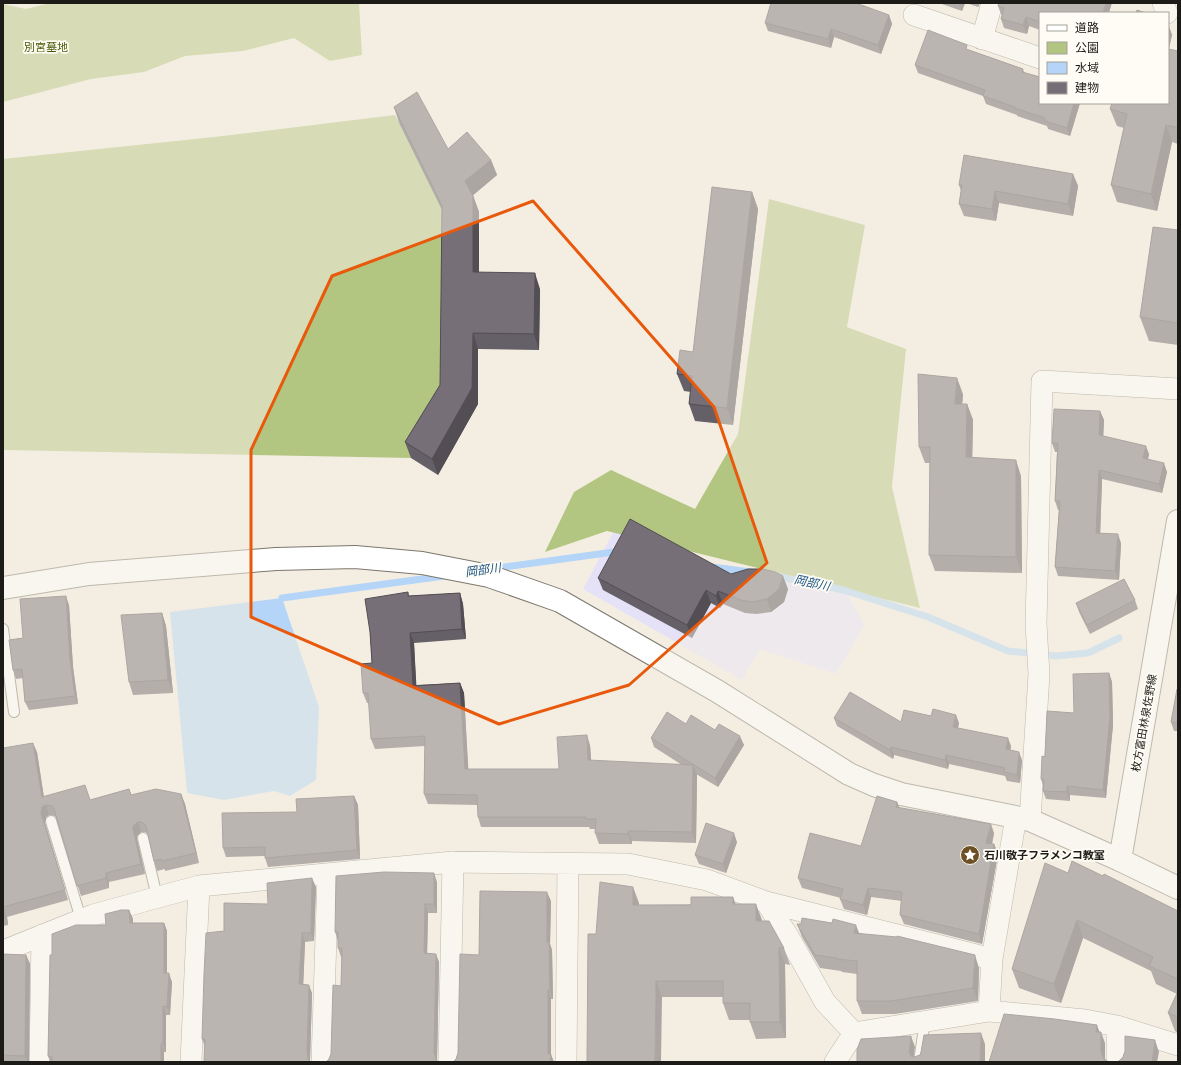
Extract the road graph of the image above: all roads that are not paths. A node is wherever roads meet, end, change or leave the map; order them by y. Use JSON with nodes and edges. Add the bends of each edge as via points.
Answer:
{"nodes":[{"id":1,"x":992,"y":3,"type":"edge"},
{"id":2,"x":914,"y":15,"type":"dead end"},
{"id":3,"x":982,"y":39,"type":"junction"},
{"id":4,"x":1039,"y":58,"type":"edge"},
{"id":5,"x":1178,"y":389,"type":"edge"},
{"id":6,"x":1178,"y":521,"type":"edge"},
{"id":7,"x":3,"y":588,"type":"edge"},
{"id":8,"x":3,"y":629,"type":"edge"},
{"id":9,"x":14,"y":712,"type":"dead end"},
{"id":10,"x":1023,"y":819,"type":"junction"},
{"id":11,"x":51,"y":821,"type":"dead end"},
{"id":12,"x":142,"y":838,"type":"dead end"},
{"id":13,"x":1120,"y":860,"type":"junction"},
{"id":14,"x":453,"y":862,"type":"junction"},
{"id":15,"x":568,"y":863,"type":"junction"},
{"id":16,"x":328,"y":874,"type":"junction"},
{"id":17,"x":199,"y":886,"type":"junction"},
{"id":18,"x":1178,"y":888,"type":"edge"},
{"id":19,"x":157,"y":897,"type":"junction"},
{"id":20,"x":766,"y":902,"type":"junction"},
{"id":21,"x":81,"y":919,"type":"junction"},
{"id":22,"x":42,"y":935,"type":"junction"},
{"id":23,"x":3,"y":951,"type":"edge"},
{"id":24,"x":992,"y":959,"type":"junction"},
{"id":25,"x":989,"y":1010,"type":"junction"},
{"id":26,"x":925,"y":1021,"type":"junction"},
{"id":27,"x":1117,"y":1026,"type":"junction"},
{"id":28,"x":854,"y":1033,"type":"junction"},
{"id":29,"x":1178,"y":1045,"type":"edge"},
{"id":30,"x":40,"y":1062,"type":"edge"},
{"id":31,"x":191,"y":1062,"type":"edge"},
{"id":32,"x":322,"y":1062,"type":"edge"},
{"id":33,"x":450,"y":1062,"type":"edge"},
{"id":34,"x":566,"y":1062,"type":"edge"},
{"id":35,"x":835,"y":1062,"type":"edge"},
{"id":36,"x":919,"y":1062,"type":"edge"},
{"id":37,"x":1117,"y":1062,"type":"edge"}],
"edges":[{"from":1,"to":3,"type":"street"},
{"from":2,"to":3,"type":"street"},
{"from":3,"to":4,"type":"street"},
{"from":5,"to":10,"type":"street","via":[[1042,381],[1036,624],[1039,674]]},
{"from":6,"to":13,"type":"street","name":"枚方富田林泉佐野線"},
{"from":7,"to":10,"type":"street","via":[[89,574],[276,558],[355,557],[422,563],[490,576],[560,601],[717,691],[856,777],[901,794]]},
{"from":8,"to":9,"type":"lane"},
{"from":10,"to":13,"type":"street"},
{"from":10,"to":24,"type":"street"},
{"from":11,"to":21,"type":"lane"},
{"from":12,"to":19,"type":"lane"},
{"from":13,"to":18,"type":"street"},
{"from":14,"to":15,"type":"street"},
{"from":14,"to":16,"type":"street"},
{"from":14,"to":33,"type":"street"},
{"from":15,"to":20,"type":"street","via":[[628,864],[708,880]]},
{"from":15,"to":34,"type":"street"},
{"from":16,"to":17,"type":"street"},
{"from":16,"to":32,"type":"street"},
{"from":17,"to":19,"type":"street"},
{"from":17,"to":31,"type":"street"},
{"from":19,"to":21,"type":"street"},
{"from":20,"to":24,"type":"street"},
{"from":20,"to":28,"type":"street","via":[[825,1002]]},
{"from":21,"to":22,"type":"street"},
{"from":22,"to":23,"type":"street"},
{"from":22,"to":30,"type":"street"},
{"from":24,"to":25,"type":"street"},
{"from":25,"to":26,"type":"street"},
{"from":25,"to":27,"type":"street"},
{"from":26,"to":28,"type":"street"},
{"from":26,"to":36,"type":"lane"},
{"from":27,"to":29,"type":"street"},
{"from":27,"to":37,"type":"street"},
{"from":28,"to":35,"type":"street"}]}
